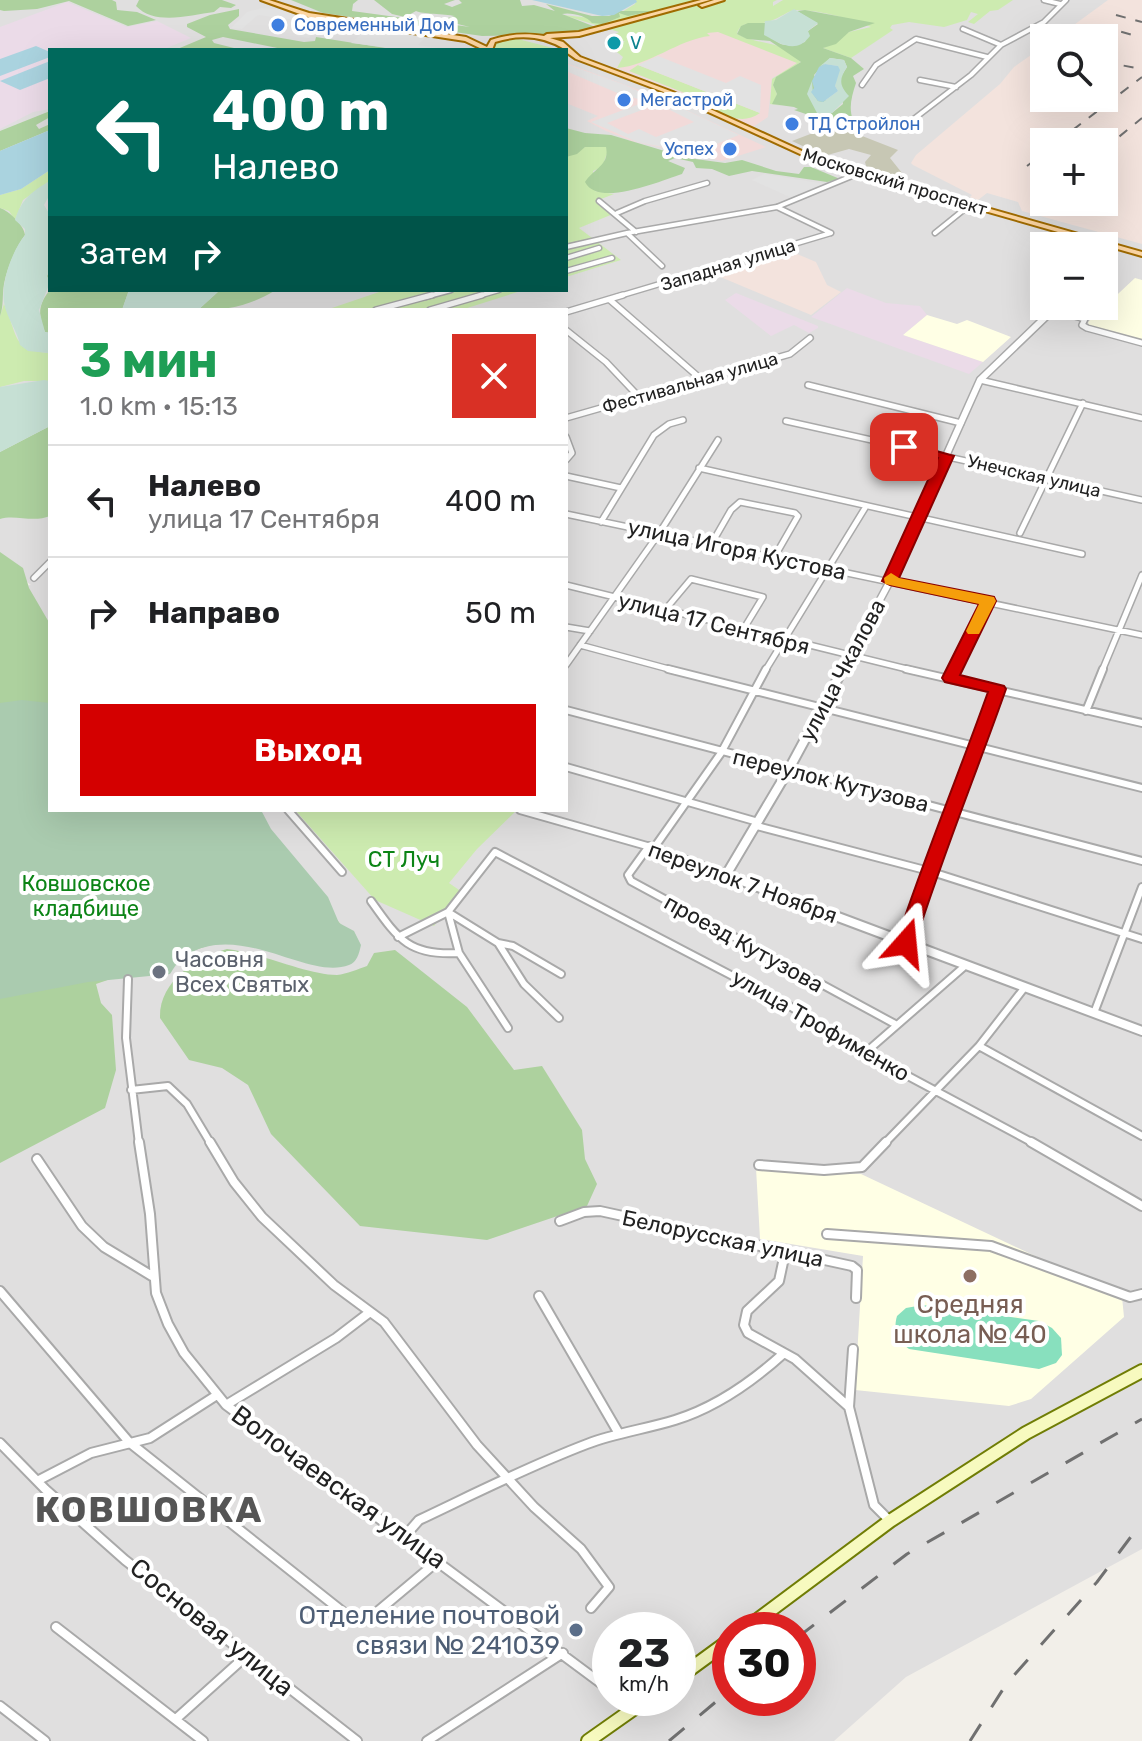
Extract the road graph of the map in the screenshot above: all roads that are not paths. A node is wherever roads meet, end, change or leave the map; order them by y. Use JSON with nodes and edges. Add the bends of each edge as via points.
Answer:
{"nodes":[{"id":1,"x":264,"y":0,"type":"edge"},
{"id":2,"x":274,"y":0,"type":"edge"},
{"id":3,"x":707,"y":0,"type":"edge"},
{"id":4,"x":721,"y":0,"type":"edge"},
{"id":5,"x":1044,"y":0,"type":"edge"},
{"id":6,"x":1066,"y":0,"type":"edge"},
{"id":7,"x":1060,"y":4,"type":"junction"},
{"id":8,"x":963,"y":29,"type":"dead end"},
{"id":9,"x":525,"y":35,"type":"junction"},
{"id":10,"x":501,"y":37,"type":"junction"},
{"id":11,"x":1001,"y":45,"type":"junction"},
{"id":12,"x":485,"y":48,"type":"edge"},
{"id":13,"x":490,"y":48,"type":"edge"},
{"id":14,"x":563,"y":48,"type":"edge"},
{"id":15,"x":568,"y":50,"type":"edge"},
{"id":16,"x":568,"y":52,"type":"edge"},
{"id":17,"x":987,"y":57,"type":"junction"},
{"id":18,"x":568,"y":63,"type":"edge"},
{"id":19,"x":920,"y":80,"type":"dead end"},
{"id":20,"x":862,"y":85,"type":"dead end"},
{"id":21,"x":957,"y":87,"type":"junction"},
{"id":22,"x":739,"y":128,"type":"junction"},
{"id":23,"x":902,"y":128,"type":"dead end"},
{"id":24,"x":852,"y":176,"type":"junction"},
{"id":25,"x":707,"y":183,"type":"dead end"},
{"id":26,"x":599,"y":201,"type":"dead end"},
{"id":27,"x":777,"y":207,"type":"junction"},
{"id":28,"x":966,"y":208,"type":"junction"},
{"id":29,"x":617,"y":213,"type":"junction"},
{"id":30,"x":636,"y":232,"type":"junction"},
{"id":31,"x":1049,"y":232,"type":"edge"},
{"id":32,"x":624,"y":233,"type":"junction"},
{"id":33,"x":935,"y":233,"type":"dead end"},
{"id":34,"x":589,"y":240,"type":"junction"},
{"id":35,"x":568,"y":246,"type":"edge"},
{"id":36,"x":599,"y":248,"type":"junction"},
{"id":37,"x":1118,"y":251,"type":"edge"},
{"id":38,"x":1142,"y":256,"type":"edge"},
{"id":39,"x":568,"y":257,"type":"edge"},
{"id":40,"x":662,"y":266,"type":"dead end"},
{"id":41,"x":568,"y":270,"type":"edge"},
{"id":42,"x":444,"y":292,"type":"edge"},
{"id":43,"x":492,"y":292,"type":"edge"},
{"id":44,"x":610,"y":300,"type":"junction"},
{"id":45,"x":384,"y":308,"type":"edge"},
{"id":46,"x":437,"y":308,"type":"edge"},
{"id":47,"x":568,"y":311,"type":"edge"},
{"id":48,"x":1042,"y":320,"type":"edge"},
{"id":49,"x":1084,"y":320,"type":"edge"},
{"id":50,"x":568,"y":332,"type":"edge"},
{"id":51,"x":810,"y":338,"type":"dead end"},
{"id":52,"x":1142,"y":343,"type":"edge"},
{"id":53,"x":702,"y":380,"type":"junction"},
{"id":54,"x":980,"y":380,"type":"junction"},
{"id":55,"x":808,"y":385,"type":"dead end"},
{"id":56,"x":640,"y":398,"type":"junction"},
{"id":57,"x":1083,"y":403,"type":"junction"},
{"id":58,"x":569,"y":417,"type":"edge"},
{"id":59,"x":1142,"y":418,"type":"edge"},
{"id":60,"x":683,"y":420,"type":"dead end"},
{"id":61,"x":786,"y":421,"type":"dead end"},
{"id":62,"x":961,"y":423,"type":"junction"},
{"id":63,"x":568,"y":440,"type":"edge"},
{"id":64,"x":718,"y":440,"type":"dead end"},
{"id":65,"x":947,"y":456,"type":"junction"},
{"id":66,"x":568,"y":458,"type":"edge"},
{"id":67,"x":699,"y":468,"type":"junction"},
{"id":68,"x":568,"y":476,"type":"edge"},
{"id":69,"x":1049,"y":478,"type":"junction"},
{"id":70,"x":621,"y":488,"type":"junction"},
{"id":71,"x":1142,"y":500,"type":"edge"},
{"id":72,"x":865,"y":508,"type":"junction"},
{"id":73,"x":568,"y":514,"type":"edge"},
{"id":74,"x":919,"y":518,"type":"junction"},
{"id":75,"x":601,"y":522,"type":"junction"},
{"id":76,"x":660,"y":532,"type":"junction"},
{"id":77,"x":1020,"y":533,"type":"dead end"},
{"id":78,"x":712,"y":543,"type":"junction"},
{"id":79,"x":1082,"y":554,"type":"dead end"},
{"id":80,"x":775,"y":556,"type":"junction"},
{"id":81,"x":48,"y":564,"type":"edge"},
{"id":82,"x":829,"y":568,"type":"junction"},
{"id":83,"x":1142,"y":575,"type":"edge"},
{"id":84,"x":34,"y":578,"type":"dead end"},
{"id":85,"x":890,"y":581,"type":"junction"},
{"id":86,"x":568,"y":586,"type":"edge"},
{"id":87,"x":613,"y":598,"type":"junction"},
{"id":88,"x":988,"y":601,"type":"junction"},
{"id":89,"x":665,"y":610,"type":"junction"},
{"id":90,"x":568,"y":627,"type":"edge"},
{"id":91,"x":743,"y":630,"type":"junction"},
{"id":92,"x":1118,"y":630,"type":"junction"},
{"id":93,"x":590,"y":631,"type":"junction"},
{"id":94,"x":1142,"y":635,"type":"edge"},
{"id":95,"x":783,"y":641,"type":"junction"},
{"id":96,"x":580,"y":645,"type":"junction"},
{"id":97,"x":851,"y":655,"type":"junction"},
{"id":98,"x":568,"y":662,"type":"edge"},
{"id":99,"x":951,"y":678,"type":"junction"},
{"id":100,"x":998,"y":689,"type":"junction"},
{"id":101,"x":752,"y":692,"type":"junction"},
{"id":102,"x":820,"y":708,"type":"junction"},
{"id":103,"x":568,"y":711,"type":"edge"},
{"id":104,"x":1086,"y":711,"type":"junction"},
{"id":105,"x":1142,"y":723,"type":"edge"},
{"id":106,"x":978,"y":745,"type":"junction"},
{"id":107,"x":721,"y":753,"type":"junction"},
{"id":108,"x":568,"y":767,"type":"edge"},
{"id":109,"x":789,"y":769,"type":"junction"},
{"id":110,"x":1142,"y":788,"type":"edge"},
{"id":111,"x":686,"y":803,"type":"junction"},
{"id":112,"x":954,"y":811,"type":"junction"},
{"id":113,"x":290,"y":812,"type":"edge"},
{"id":114,"x":526,"y":812,"type":"edge"},
{"id":115,"x":758,"y":824,"type":"junction"},
{"id":116,"x":651,"y":847,"type":"junction"},
{"id":117,"x":1142,"y":861,"type":"edge"},
{"id":118,"x":929,"y":871,"type":"junction"},
{"id":119,"x":342,"y":872,"type":"dead end"},
{"id":120,"x":726,"y":875,"type":"junction"},
{"id":121,"x":1142,"y":887,"type":"edge"},
{"id":122,"x":371,"y":901,"type":"dead end"},
{"id":123,"x":448,"y":912,"type":"junction"},
{"id":124,"x":1123,"y":932,"type":"junction"},
{"id":125,"x":398,"y":937,"type":"junction"},
{"id":126,"x":1142,"y":939,"type":"edge"},
{"id":127,"x":498,"y":943,"type":"junction"},
{"id":128,"x":906,"y":943,"type":"junction"},
{"id":129,"x":459,"y":953,"type":"junction"},
{"id":130,"x":966,"y":965,"type":"junction"},
{"id":131,"x":561,"y":974,"type":"dead end"},
{"id":132,"x":128,"y":979,"type":"dead end"},
{"id":133,"x":1025,"y":987,"type":"junction"},
{"id":134,"x":1094,"y":1013,"type":"junction"},
{"id":135,"x":559,"y":1018,"type":"dead end"},
{"id":136,"x":895,"y":1024,"type":"junction"},
{"id":137,"x":508,"y":1028,"type":"dead end"},
{"id":138,"x":1142,"y":1031,"type":"edge"},
{"id":139,"x":979,"y":1046,"type":"junction"},
{"id":140,"x":865,"y":1053,"type":"junction"},
{"id":141,"x":131,"y":1090,"type":"junction"},
{"id":142,"x":937,"y":1091,"type":"junction"},
{"id":143,"x":1142,"y":1136,"type":"edge"},
{"id":144,"x":37,"y":1159,"type":"dead end"},
{"id":145,"x":759,"y":1165,"type":"dead end"},
{"id":146,"x":1142,"y":1206,"type":"edge"},
{"id":147,"x":560,"y":1221,"type":"dead end"},
{"id":148,"x":827,"y":1234,"type":"dead end"},
{"id":149,"x":785,"y":1253,"type":"junction"},
{"id":150,"x":152,"y":1276,"type":"junction"},
{"id":151,"x":0,"y":1291,"type":"edge"},
{"id":152,"x":1142,"y":1294,"type":"edge"},
{"id":153,"x":539,"y":1296,"type":"dead end"},
{"id":154,"x":856,"y":1298,"type":"dead end"},
{"id":155,"x":370,"y":1312,"type":"junction"},
{"id":156,"x":853,"y":1349,"type":"dead end"},
{"id":157,"x":784,"y":1353,"type":"junction"},
{"id":158,"x":1142,"y":1371,"type":"edge"},
{"id":159,"x":217,"y":1395,"type":"junction"},
{"id":160,"x":226,"y":1405,"type":"junction"},
{"id":161,"x":849,"y":1407,"type":"junction"},
{"id":162,"x":618,"y":1432,"type":"junction"},
{"id":163,"x":129,"y":1442,"type":"junction"},
{"id":164,"x":0,"y":1443,"type":"edge"},
{"id":165,"x":506,"y":1479,"type":"junction"},
{"id":166,"x":39,"y":1480,"type":"junction"},
{"id":167,"x":890,"y":1521,"type":"junction"},
{"id":168,"x":405,"y":1536,"type":"junction"},
{"id":169,"x":439,"y":1560,"type":"junction"},
{"id":170,"x":591,"y":1608,"type":"dead end"},
{"id":171,"x":768,"y":1612,"type":"edge"},
{"id":172,"x":56,"y":1627,"type":"dead end"},
{"id":173,"x":563,"y":1653,"type":"junction"},
{"id":174,"x":246,"y":1656,"type":"junction"},
{"id":175,"x":592,"y":1676,"type":"edge"},
{"id":176,"x":0,"y":1706,"type":"edge"},
{"id":177,"x":622,"y":1716,"type":"edge"},
{"id":178,"x":177,"y":1718,"type":"junction"},
{"id":179,"x":45,"y":1741,"type":"edge"},
{"id":180,"x":203,"y":1741,"type":"edge"},
{"id":181,"x":357,"y":1741,"type":"edge"},
{"id":182,"x":427,"y":1741,"type":"edge"},
{"id":183,"x":588,"y":1741,"type":"edge"}],
"edges":[{"from":1,"to":12,"type":"main road","via":[[308,15],[466,39]]},
{"from":2,"to":10,"type":"main road","via":[[316,14]]},
{"from":3,"to":9,"type":"main road","via":[[579,34]]},
{"from":4,"to":15,"type":"main road","via":[[582,40]]},
{"from":5,"to":7,"type":"street"},
{"from":6,"to":7,"type":"street"},
{"from":7,"to":11,"type":"street","via":[[1044,22]]},
{"from":8,"to":11,"type":"street"},
{"from":9,"to":10,"type":"main road"},
{"from":9,"to":14,"type":"main road","name":"Московский проспект"},
{"from":10,"to":13,"type":"main road"},
{"from":11,"to":17,"type":"street"},
{"from":16,"to":22,"type":"main road","name":"Московский проспект","via":[[671,93]]},
{"from":17,"to":20,"type":"street","via":[[916,39],[886,56]]},
{"from":17,"to":21,"type":"street"},
{"from":18,"to":22,"type":"main road","name":"Московский проспект","via":[[622,77]]},
{"from":19,"to":21,"type":"street"},
{"from":21,"to":23,"type":"street"},
{"from":22,"to":24,"type":"main road","name":"Московский проспект","via":[[794,156]]},
{"from":22,"to":38,"type":"main road","name":"Московский проспект","via":[[826,164]]},
{"from":24,"to":27,"type":"street"},
{"from":24,"to":28,"type":"main road","name":"Московский проспект"},
{"from":25,"to":29,"type":"street"},
{"from":26,"to":29,"type":"street"},
{"from":27,"to":30,"type":"street"},
{"from":27,"to":44,"type":"street","name":"Западная улица","via":[[831,235]]},
{"from":28,"to":31,"type":"main road","name":"Московский проспект"},
{"from":28,"to":33,"type":"street"},
{"from":29,"to":30,"type":"street"},
{"from":30,"to":32,"type":"street"},
{"from":32,"to":34,"type":"street"},
{"from":32,"to":40,"type":"street"},
{"from":34,"to":35,"type":"street"},
{"from":34,"to":36,"type":"street"},
{"from":36,"to":39,"type":"street"},
{"from":36,"to":41,"type":"street","via":[[612,258]]},
{"from":37,"to":38,"type":"main road","name":"Московский проспект"},
{"from":42,"to":45,"type":"street"},
{"from":43,"to":46,"type":"street"},
{"from":44,"to":47,"type":"street","name":"Западная улица"},
{"from":44,"to":53,"type":"street"},
{"from":48,"to":54,"type":"street","name":"улица Чкалова"},
{"from":49,"to":52,"type":"street","via":[[1087,328]]},
{"from":50,"to":56,"type":"street"},
{"from":51,"to":53,"type":"street","name":"Фестивальная улица","via":[[790,354]]},
{"from":53,"to":56,"type":"street","name":"Фестивальная улица"},
{"from":54,"to":57,"type":"street"},
{"from":54,"to":62,"type":"street","name":"улица Чкалова"},
{"from":55,"to":62,"type":"street"},
{"from":56,"to":58,"type":"street","name":"Фестивальная улица"},
{"from":57,"to":59,"type":"street"},
{"from":57,"to":69,"type":"street"},
{"from":60,"to":70,"type":"street","via":[[654,435]]},
{"from":61,"to":65,"type":"street","name":"Унечская улица"},
{"from":62,"to":65,"type":"street","name":"улица Чкалова"},
{"from":63,"to":66,"type":"street"},
{"from":64,"to":67,"type":"street"},
{"from":65,"to":69,"type":"street","name":"Унечская улица"},
{"from":65,"to":74,"type":"street","name":"улица Чкалова"},
{"from":67,"to":72,"type":"street"},
{"from":67,"to":76,"type":"street"},
{"from":68,"to":70,"type":"street"},
{"from":69,"to":71,"type":"street","name":"Унечская улица"},
{"from":69,"to":77,"type":"street"},
{"from":70,"to":75,"type":"street"},
{"from":72,"to":74,"type":"street"},
{"from":72,"to":82,"type":"street"},
{"from":73,"to":75,"type":"street","name":"улица Игоря Кустова"},
{"from":74,"to":79,"type":"street"},
{"from":74,"to":85,"type":"street","name":"улица Чкалова"},
{"from":75,"to":76,"type":"street","name":"улица Игоря Кустова"},
{"from":76,"to":78,"type":"street","name":"улица Игоря Кустова"},
{"from":76,"to":87,"type":"street"},
{"from":78,"to":80,"type":"street","name":"улица Игоря Кустова"},
{"from":78,"to":80,"type":"street","via":[[740,502],[795,513]]},
{"from":80,"to":82,"type":"street","name":"улица Игоря Кустова"},
{"from":81,"to":84,"type":"street"},
{"from":82,"to":85,"type":"street","name":"улица Игоря Кустова"},
{"from":82,"to":95,"type":"street"},
{"from":83,"to":92,"type":"street"},
{"from":85,"to":88,"type":"street","name":"улица Игоря Кустова"},
{"from":85,"to":97,"type":"street","name":"улица Чкалова"},
{"from":86,"to":87,"type":"street","name":"улица 17 Сентября"},
{"from":87,"to":89,"type":"street","name":"улица 17 Сентября"},
{"from":87,"to":93,"type":"street"},
{"from":88,"to":92,"type":"street","name":"улица Игоря Кустова"},
{"from":88,"to":99,"type":"street"},
{"from":89,"to":91,"type":"street","name":"улица 17 Сентября"},
{"from":89,"to":91,"type":"street","via":[[691,579],[763,597]]},
{"from":90,"to":93,"type":"street"},
{"from":91,"to":95,"type":"street","name":"улица 17 Сентября"},
{"from":92,"to":94,"type":"street","name":"улица Игоря Кустова"},
{"from":92,"to":104,"type":"street"},
{"from":93,"to":96,"type":"street"},
{"from":95,"to":97,"type":"street","name":"улица 17 Сентября"},
{"from":95,"to":101,"type":"street"},
{"from":96,"to":98,"type":"street"},
{"from":96,"to":101,"type":"street"},
{"from":97,"to":99,"type":"street","name":"улица 17 Сентября"},
{"from":97,"to":102,"type":"street","name":"улица Чкалова"},
{"from":99,"to":100,"type":"street","name":"улица 17 Сентября"},
{"from":100,"to":104,"type":"street","name":"улица 17 Сентября"},
{"from":100,"to":106,"type":"street"},
{"from":101,"to":102,"type":"street"},
{"from":101,"to":107,"type":"street"},
{"from":102,"to":106,"type":"street"},
{"from":102,"to":109,"type":"street","name":"улица Чкалова"},
{"from":103,"to":107,"type":"street","name":"переулок Кутузова"},
{"from":104,"to":105,"type":"street","name":"улица 17 Сентября"},
{"from":106,"to":110,"type":"street"},
{"from":106,"to":112,"type":"street"},
{"from":107,"to":109,"type":"street","name":"переулок Кутузова"},
{"from":107,"to":111,"type":"street"},
{"from":108,"to":111,"type":"street","via":[[636,783]]},
{"from":109,"to":112,"type":"street","name":"переулок Кутузова"},
{"from":109,"to":115,"type":"street","name":"улица Чкалова"},
{"from":111,"to":115,"type":"street"},
{"from":111,"to":116,"type":"street"},
{"from":112,"to":117,"type":"street","name":"переулок Кутузова"},
{"from":112,"to":118,"type":"street"},
{"from":113,"to":119,"type":"street"},
{"from":114,"to":116,"type":"street","name":"переулок 7 Ноября"},
{"from":115,"to":118,"type":"street"},
{"from":115,"to":120,"type":"street","name":"улица Чкалова"},
{"from":116,"to":120,"type":"street","name":"переулок 7 Ноября"},
{"from":116,"to":136,"type":"street","name":"проезд Кутузова","via":[[628,875],[631,881]]},
{"from":118,"to":124,"type":"street"},
{"from":118,"to":128,"type":"street"},
{"from":120,"to":128,"type":"street","name":"переулок 7 Ноября"},
{"from":121,"to":124,"type":"street"},
{"from":122,"to":125,"type":"street"},
{"from":123,"to":125,"type":"street"},
{"from":123,"to":127,"type":"street"},
{"from":123,"to":129,"type":"street"},
{"from":123,"to":140,"type":"street","name":"улица Трофименко","via":[[495,852],[775,998]]},
{"from":124,"to":126,"type":"street"},
{"from":124,"to":134,"type":"street"},
{"from":125,"to":129,"type":"street","via":[[417,953]]},
{"from":127,"to":131,"type":"street"},
{"from":127,"to":135,"type":"street","via":[[529,992]]},
{"from":128,"to":130,"type":"street","name":"переулок 7 Ноября"},
{"from":129,"to":137,"type":"street"},
{"from":130,"to":133,"type":"street","name":"переулок 7 Ноября"},
{"from":130,"to":136,"type":"street"},
{"from":132,"to":141,"type":"street","via":[[124,1048]]},
{"from":133,"to":134,"type":"street","name":"переулок 7 Ноября"},
{"from":133,"to":139,"type":"street"},
{"from":134,"to":138,"type":"street","name":"переулок 7 Ноября"},
{"from":136,"to":140,"type":"street"},
{"from":139,"to":142,"type":"street"},
{"from":139,"to":143,"type":"street"},
{"from":140,"to":142,"type":"street","name":"улица Трофименко"},
{"from":141,"to":150,"type":"street","via":[[153,1243]]},
{"from":141,"to":155,"type":"street","via":[[168,1086],[177,1092],[262,1217],[298,1254]]},
{"from":142,"to":145,"type":"street","via":[[859,1168]]},
{"from":142,"to":146,"type":"street","name":"улица Трофименко"},
{"from":144,"to":150,"type":"street","via":[[82,1226],[104,1247]]},
{"from":147,"to":149,"type":"street","name":"Белорусская улица","via":[[600,1211]]},
{"from":148,"to":152,"type":"street","via":[[991,1246],[1130,1297]]},
{"from":149,"to":154,"type":"street","name":"Белорусская улица","via":[[855,1268]]},
{"from":149,"to":157,"type":"street","via":[[779,1282],[749,1307],[743,1322],[748,1333]]},
{"from":150,"to":159,"type":"street","name":"Волочаевская улица","via":[[176,1342]]},
{"from":151,"to":163,"type":"street"},
{"from":153,"to":162,"type":"street","via":[[561,1343]]},
{"from":155,"to":160,"type":"street","via":[[350,1331]]},
{"from":155,"to":165,"type":"street","via":[[406,1347]]},
{"from":156,"to":161,"type":"street"},
{"from":157,"to":161,"type":"street"},
{"from":157,"to":162,"type":"street","via":[[759,1377],[720,1401],[660,1425]]},
{"from":158,"to":167,"type":"main road","via":[[1026,1433]]},
{"from":159,"to":160,"type":"street","name":"Волочаевская улица"},
{"from":159,"to":163,"type":"street","via":[[150,1438]]},
{"from":160,"to":168,"type":"street","name":"Волочаевская улица"},
{"from":161,"to":167,"type":"street","via":[[874,1505]]},
{"from":162,"to":165,"type":"street"},
{"from":163,"to":166,"type":"street","via":[[91,1453]]},
{"from":163,"to":169,"type":"street","via":[[353,1620],[371,1617]]},
{"from":164,"to":166,"type":"street","name":"Сосновая улица"},
{"from":165,"to":168,"type":"street","via":[[419,1520]]},
{"from":165,"to":170,"type":"street","via":[[594,1565],[609,1587]]},
{"from":166,"to":174,"type":"street","name":"Сосновая улица"},
{"from":167,"to":171,"type":"main road"},
{"from":168,"to":169,"type":"street","name":"Волочаевская улица"},
{"from":169,"to":173,"type":"street","name":"Волочаевская улица"},
{"from":172,"to":178,"type":"street"},
{"from":173,"to":175,"type":"street","name":"Волочаевская улица"},
{"from":173,"to":182,"type":"street"},
{"from":174,"to":178,"type":"street"},
{"from":174,"to":181,"type":"street","name":"Сосновая улица"},
{"from":176,"to":179,"type":"street"},
{"from":177,"to":183,"type":"main road"},
{"from":178,"to":180,"type":"street"}]}
